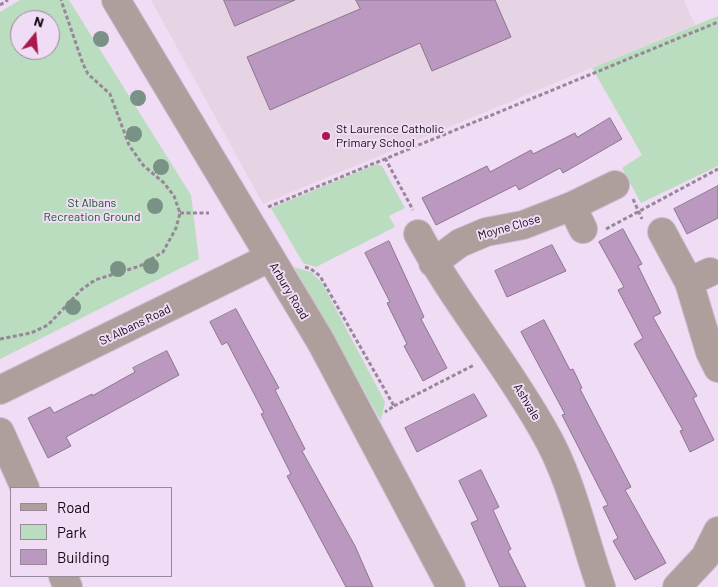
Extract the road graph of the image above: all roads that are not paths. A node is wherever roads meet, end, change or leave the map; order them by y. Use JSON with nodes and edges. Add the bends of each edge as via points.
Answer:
{"nodes":[{"id":1,"x":116,"y":0,"type":"edge"},
{"id":2,"x":623,"y":190,"type":"road end"},
{"id":3,"x":414,"y":218,"type":"road end"},
{"id":4,"x":662,"y":232,"type":"dead end"},
{"id":5,"x":269,"y":258,"type":"junction"},
{"id":6,"x":433,"y":263,"type":"junction"},
{"id":7,"x":718,"y":368,"type":"edge"},
{"id":8,"x":0,"y":390,"type":"edge"},
{"id":9,"x":0,"y":432,"type":"edge"},
{"id":10,"x":25,"y":487,"type":"edge"},
{"id":11,"x":718,"y":531,"type":"edge"},
{"id":12,"x":451,"y":587,"type":"edge"},
{"id":13,"x":601,"y":587,"type":"edge"},
{"id":14,"x":677,"y":587,"type":"edge"}],
"edges":[{"from":1,"to":5,"type":"street","name":"Arbury Road"},
{"from":2,"to":6,"type":"street","name":"Moyne Close","via":[[584,223],[524,225],[486,232],[460,243]]},
{"from":3,"to":6,"type":"street","name":"Ashvale"},
{"from":4,"to":7,"type":"street","via":[[700,277],[710,352]]},
{"from":5,"to":8,"type":"street","name":"St Albans Road"},
{"from":5,"to":12,"type":"street","name":"Arbury Road","via":[[321,342]]},
{"from":6,"to":13,"type":"street","name":"Ashvale","via":[[497,353],[547,435]]},
{"from":9,"to":10,"type":"street"},
{"from":11,"to":14,"type":"street","via":[[705,557]]}]}
